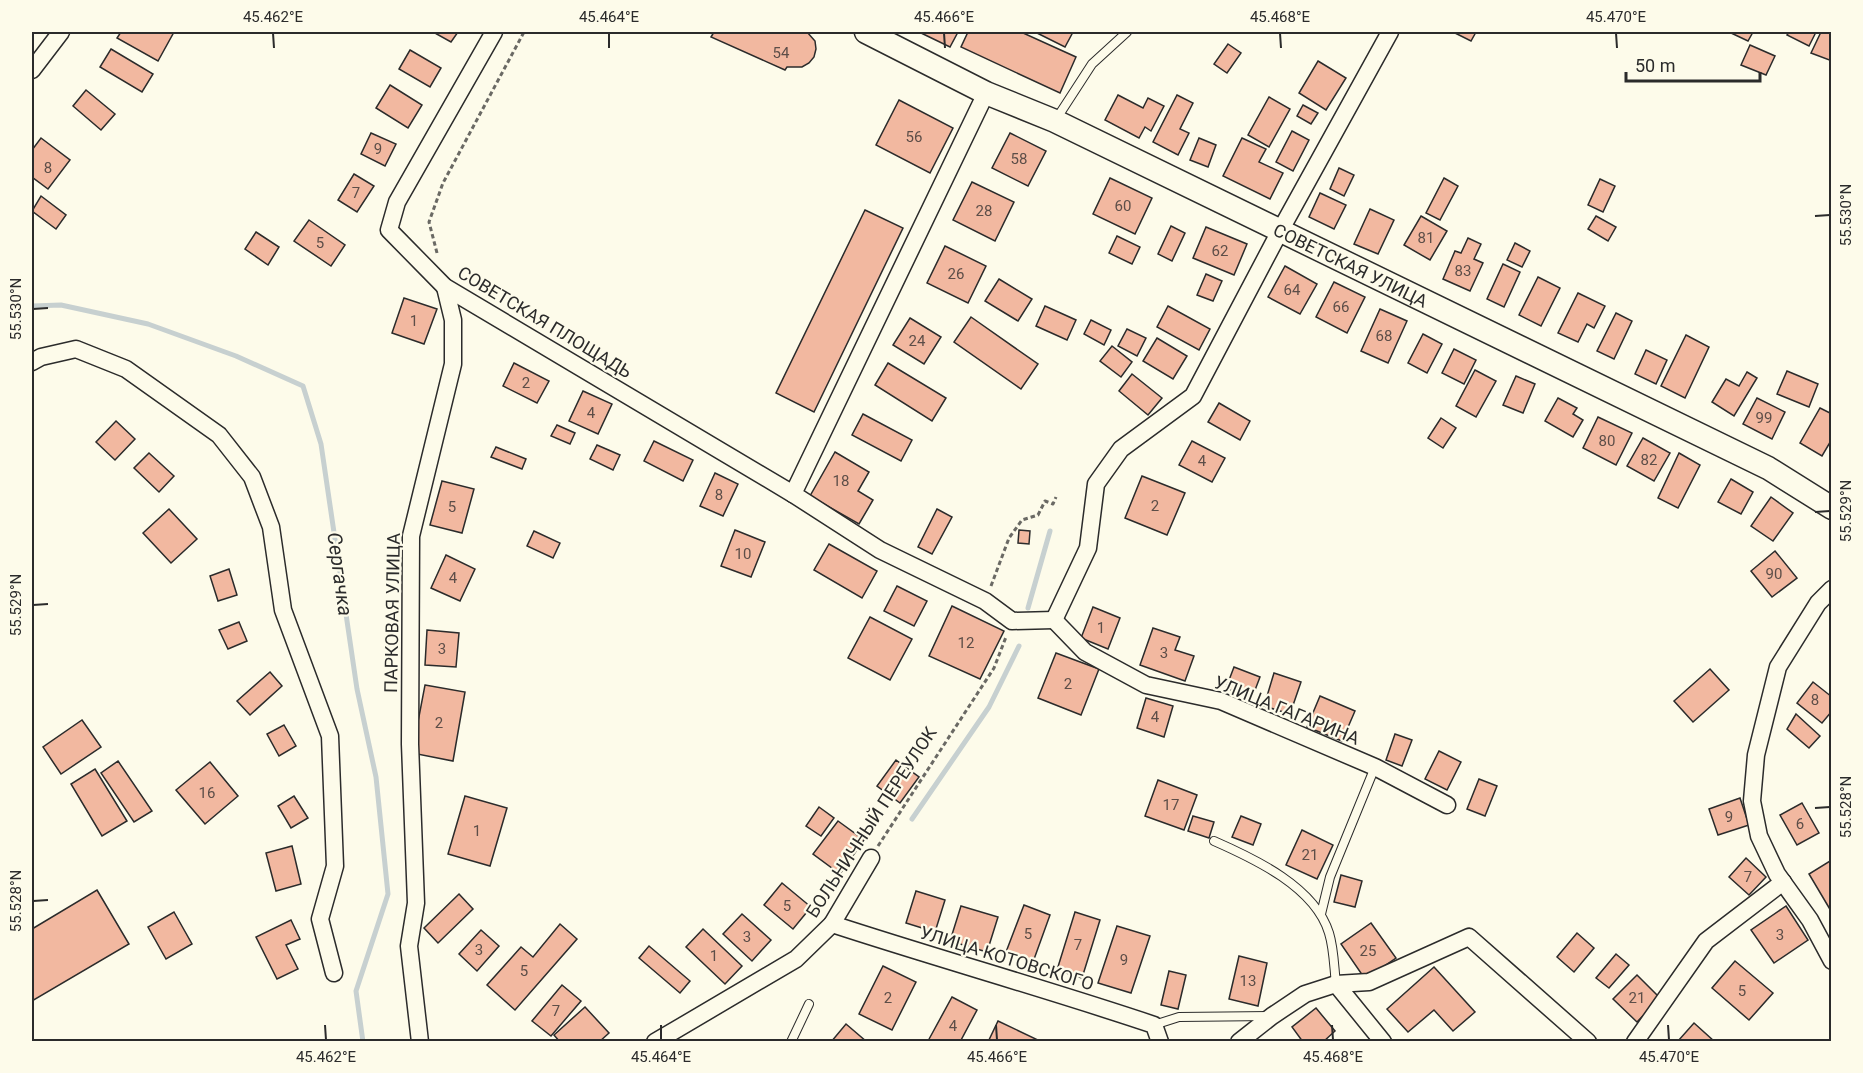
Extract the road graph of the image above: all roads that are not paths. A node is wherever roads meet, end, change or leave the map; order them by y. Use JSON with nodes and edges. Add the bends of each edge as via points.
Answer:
{"nodes":[{"id":1,"x":61,"y":32,"type":"edge"},
{"id":2,"x":494,"y":32,"type":"edge"},
{"id":3,"x":866,"y":32,"type":"edge"},
{"id":4,"x":1127,"y":32,"type":"edge"},
{"id":5,"x":1390,"y":32,"type":"edge"},
{"id":6,"x":32,"y":70,"type":"edge"},
{"id":7,"x":986,"y":93,"type":"junction"},
{"id":8,"x":1055,"y":121,"type":"junction"},
{"id":9,"x":1280,"y":231,"type":"junction"},
{"id":10,"x":445,"y":287,"type":"junction"},
{"id":11,"x":32,"y":362,"type":"edge"},
{"id":12,"x":793,"y":494,"type":"junction"},
{"id":13,"x":1832,"y":508,"type":"edge"},
{"id":14,"x":1832,"y":589,"type":"edge"},
{"id":15,"x":1054,"y":620,"type":"junction"},
{"id":16,"x":1375,"y":767,"type":"junction"},
{"id":17,"x":1447,"y":805,"type":"dead end"},
{"id":18,"x":1214,"y":841,"type":"dead end"},
{"id":19,"x":871,"y":858,"type":"road end"},
{"id":20,"x":1783,"y":882,"type":"junction"},
{"id":21,"x":1322,"y":914,"type":"junction"},
{"id":22,"x":832,"y":924,"type":"junction"},
{"id":23,"x":1832,"y":961,"type":"edge"},
{"id":24,"x":334,"y":973,"type":"dead end"},
{"id":25,"x":1336,"y":984,"type":"junction"},
{"id":26,"x":808,"y":1004,"type":"dead end"},
{"id":27,"x":1272,"y":1016,"type":"junction"},
{"id":28,"x":1155,"y":1025,"type":"junction"},
{"id":29,"x":420,"y":1041,"type":"edge"},
{"id":30,"x":655,"y":1041,"type":"edge"},
{"id":31,"x":791,"y":1041,"type":"edge"},
{"id":32,"x":1160,"y":1041,"type":"edge"},
{"id":33,"x":1239,"y":1041,"type":"edge"},
{"id":34,"x":1383,"y":1041,"type":"edge"},
{"id":35,"x":1588,"y":1041,"type":"edge"},
{"id":36,"x":1635,"y":1041,"type":"edge"}],
"edges":[{"from":1,"to":6,"type":"street"},
{"from":2,"to":10,"type":"street","name":"СОВЕТСКАЯ ПЛОЩАДЬ","via":[[397,202],[388,230]]},
{"from":3,"to":7,"type":"main road","name":"СОВЕТСКАЯ УЛИЦА"},
{"from":4,"to":8,"type":"lane","via":[[1092,64]]},
{"from":5,"to":9,"type":"street"},
{"from":7,"to":8,"type":"main road","name":"СОВЕТСКАЯ УЛИЦА"},
{"from":7,"to":12,"type":"street"},
{"from":8,"to":9,"type":"main road","name":"СОВЕТСКАЯ УЛИЦА"},
{"from":9,"to":13,"type":"main road","name":"СОВЕТСКАЯ УЛИЦА","via":[[1768,468]]},
{"from":9,"to":15,"type":"street","via":[[1193,396],[1121,449],[1096,484],[1088,548]]},
{"from":10,"to":12,"type":"street","name":"СОВЕТСКАЯ ПЛОЩАДЬ"},
{"from":10,"to":29,"type":"street","name":"ПАРКОВАЯ УЛИЦА","via":[[453,320],[453,364],[411,536],[410,744],[416,903],[409,946]]},
{"from":11,"to":24,"type":"street","via":[[76,349],[126,369],[219,435],[252,477],[272,527],[283,610],[330,736],[335,866],[320,919]]},
{"from":12,"to":15,"type":"street","name":"СОВЕТСКАЯ ПЛОЩАДЬ","via":[[880,550],[985,602],[1012,621]]},
{"from":14,"to":20,"type":"street","via":[[1818,603],[1778,667],[1756,755],[1752,801],[1759,836]]},
{"from":15,"to":16,"type":"street","name":"УЛИЦА ГАГАРИНА","via":[[1085,652],[1146,685],[1221,701]]},
{"from":16,"to":17,"type":"street","name":"УЛИЦА ГАГАРИНА"},
{"from":16,"to":21,"type":"lane","via":[[1330,877]]},
{"from":18,"to":21,"type":"lane","via":[[1262,864],[1296,887]]},
{"from":19,"to":22,"type":"street","name":"БОЛЬНИЧНЫЙ ПЕРЕУЛОК"},
{"from":20,"to":23,"type":"street"},
{"from":20,"to":36,"type":"street","via":[[1706,941]]},
{"from":21,"to":25,"type":"lane","via":[[1330,934]]},
{"from":22,"to":28,"type":"street","name":"УЛИЦА КОТОВСКОГО"},
{"from":22,"to":30,"type":"street","name":"БОЛЬНИЧНЫЙ ПЕРЕУЛОК","via":[[796,959]]},
{"from":25,"to":27,"type":"street","via":[[1305,994]]},
{"from":25,"to":34,"type":"street"},
{"from":25,"to":35,"type":"street","via":[[1369,982],[1469,937]]},
{"from":26,"to":31,"type":"lane"},
{"from":27,"to":28,"type":"lane","via":[[1179,1017]]},
{"from":27,"to":33,"type":"street"},
{"from":28,"to":32,"type":"street"}]}
